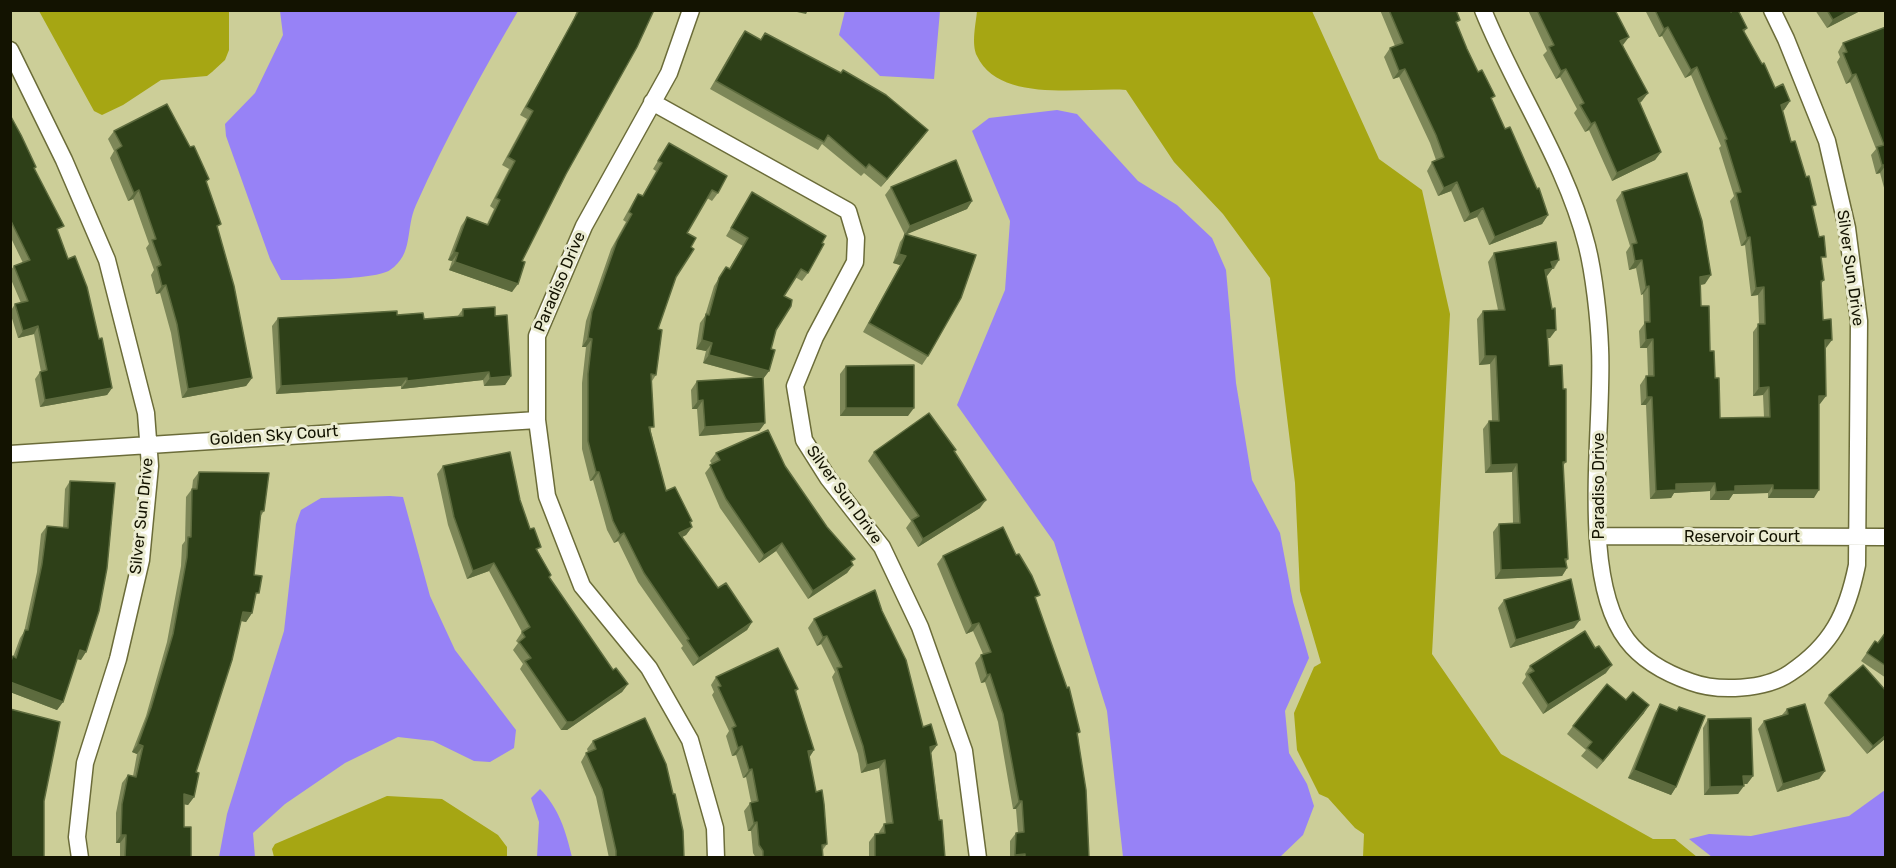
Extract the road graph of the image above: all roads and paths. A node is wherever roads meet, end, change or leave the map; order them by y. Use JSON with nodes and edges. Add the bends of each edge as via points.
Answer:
{"nodes":[{"id":1,"x":691,"y":10,"type":"edge"},
{"id":2,"x":1483,"y":10,"type":"edge"},
{"id":3,"x":1772,"y":10,"type":"edge"},
{"id":4,"x":10,"y":50,"type":"edge"},
{"id":5,"x":652,"y":102,"type":"junction"},
{"id":6,"x":537,"y":420,"type":"junction"},
{"id":7,"x":149,"y":444,"type":"junction"},
{"id":8,"x":10,"y":454,"type":"edge"},
{"id":9,"x":1598,"y":536,"type":"junction"},
{"id":10,"x":1858,"y":537,"type":"junction"},
{"id":11,"x":1886,"y":537,"type":"edge"},
{"id":12,"x":80,"y":858,"type":"edge"},
{"id":13,"x":716,"y":858,"type":"edge"},
{"id":14,"x":978,"y":858,"type":"edge"}],
"edges":[{"from":1,"to":5,"type":"street","name":"Paradiso Drive","via":[[669,73]]},
{"from":2,"to":9,"type":"street","name":"Paradiso Drive","via":[[1564,178],[1588,247],[1600,347]]},
{"from":3,"to":10,"type":"street","name":"Silver Sun Drive","via":[[1827,141],[1847,228],[1859,321]]},
{"from":4,"to":7,"type":"street","name":"Silver Sun Drive","via":[[107,260],[146,413]]},
{"from":5,"to":6,"type":"street","name":"Paradiso Drive","via":[[584,226],[537,336]]},
{"from":5,"to":14,"type":"street","name":"Silver Sun Drive","via":[[848,211],[856,238],[855,262],[815,337],[795,386],[804,440],[828,478],[882,546],[921,627],[964,752]]},
{"from":6,"to":7,"type":"street","name":"Golden Sky Court"},
{"from":6,"to":13,"type":"street","name":"Paradiso Drive","via":[[547,496],[582,586],[650,669],[690,740],[715,828]]},
{"from":7,"to":8,"type":"street","name":"Golden Sky Court"},
{"from":7,"to":12,"type":"street","name":"Silver Sun Drive","via":[[141,560],[118,659],[85,763],[77,837]]},
{"from":9,"to":10,"type":"street","name":"Reservoir Court"},
{"from":9,"to":10,"type":"street","name":"Paradiso Drive","via":[[1601,579],[1626,639],[1670,675],[1703,687],[1739,687],[1780,679],[1808,660],[1832,633],[1849,602]]},
{"from":10,"to":11,"type":"street","name":"Reservoir Court"}]}
